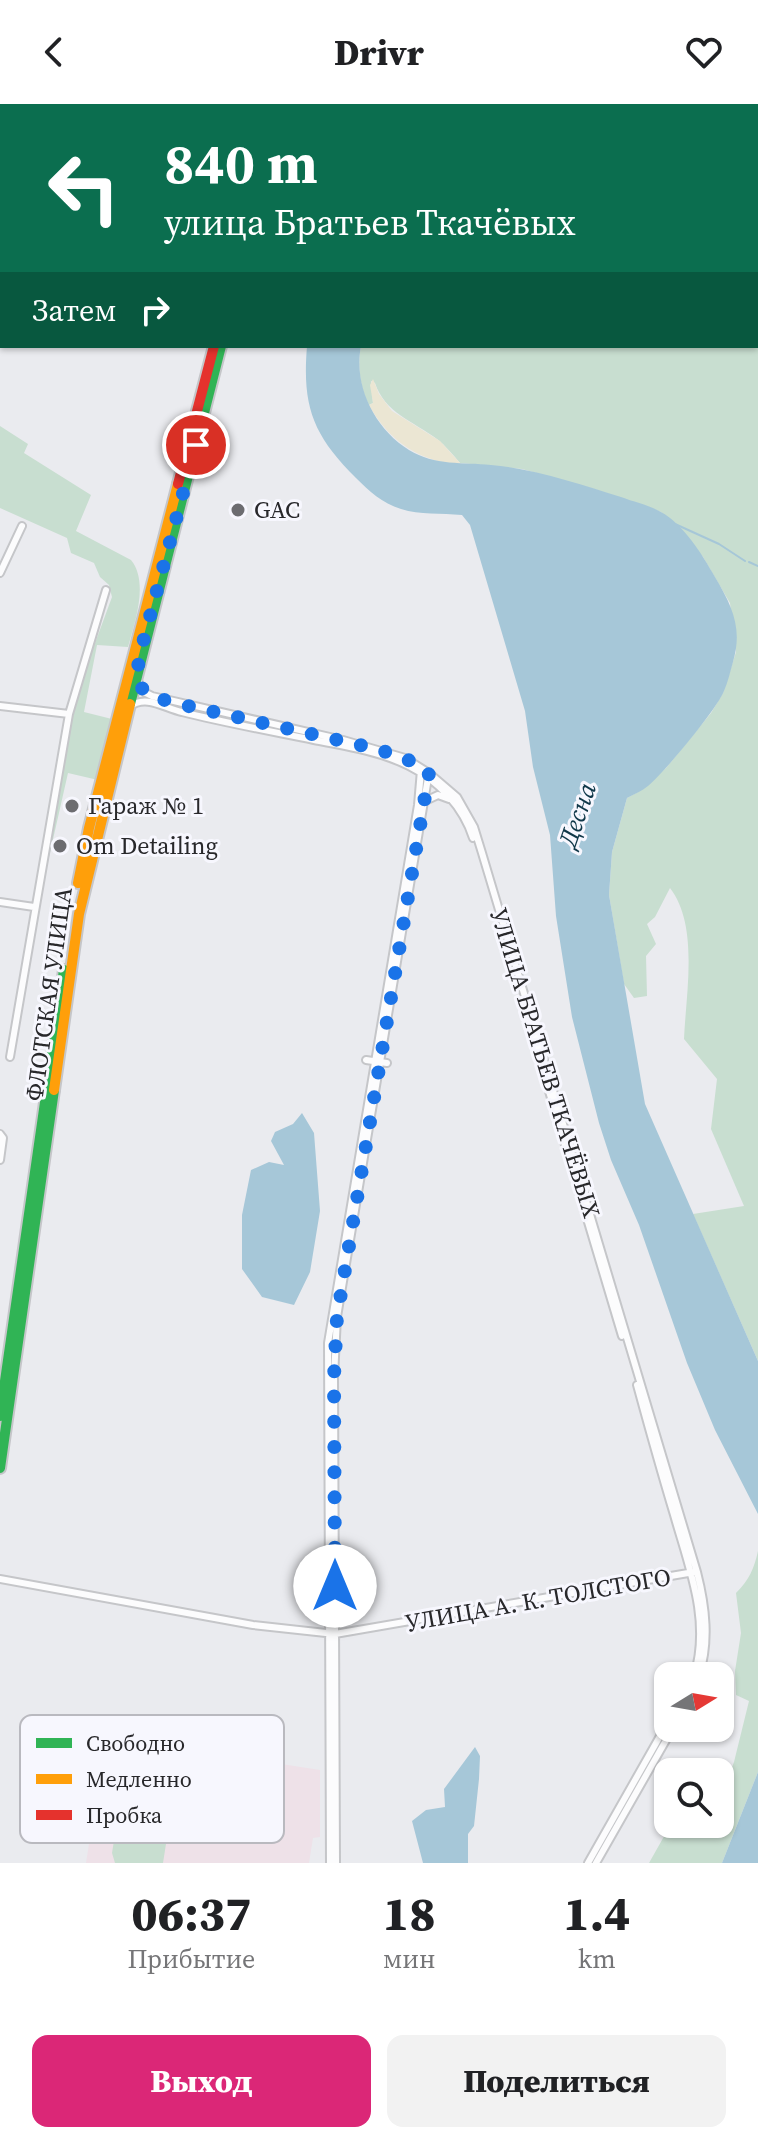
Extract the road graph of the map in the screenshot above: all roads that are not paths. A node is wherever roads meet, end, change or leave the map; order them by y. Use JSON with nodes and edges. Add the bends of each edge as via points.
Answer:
{"nodes":[{"id":1,"x":213,"y":348,"type":"edge"},
{"id":2,"x":220,"y":348,"type":"edge"},
{"id":3,"x":22,"y":526,"type":"dead end"},
{"id":4,"x":0,"y":573,"type":"edge"},
{"id":5,"x":106,"y":590,"type":"dead end"},
{"id":6,"x":136,"y":674,"type":"junction"},
{"id":7,"x":0,"y":706,"type":"edge"},
{"id":8,"x":128,"y":708,"type":"junction"},
{"id":9,"x":69,"y":714,"type":"junction"},
{"id":10,"x":423,"y":772,"type":"junction"},
{"id":11,"x":453,"y":801,"type":"junction"},
{"id":12,"x":421,"y":802,"type":"junction"},
{"id":13,"x":0,"y":902,"type":"edge"},
{"id":14,"x":34,"y":907,"type":"junction"},
{"id":15,"x":10,"y":1057,"type":"dead end"},
{"id":16,"x":366,"y":1060,"type":"dead end"},
{"id":17,"x":380,"y":1062,"type":"junction"},
{"id":18,"x":0,"y":1134,"type":"edge"},
{"id":19,"x":0,"y":1160,"type":"edge"},
{"id":20,"x":2,"y":1384,"type":"edge"},
{"id":21,"x":0,"y":1416,"type":"edge"},
{"id":22,"x":0,"y":1468,"type":"edge"},
{"id":23,"x":694,"y":1572,"type":"junction"},
{"id":24,"x":0,"y":1579,"type":"edge"},
{"id":25,"x":332,"y":1634,"type":"junction"},
{"id":26,"x":699,"y":1662,"type":"edge"},
{"id":27,"x":657,"y":1742,"type":"edge"},
{"id":28,"x":665,"y":1742,"type":"edge"},
{"id":29,"x":333,"y":1863,"type":"edge"},
{"id":30,"x":588,"y":1863,"type":"edge"},
{"id":31,"x":596,"y":1863,"type":"edge"}],
"edges":[{"from":1,"to":20,"type":"main road","name":"ФЛОТСКАЯ УЛИЦА","via":[[82,861]]},
{"from":2,"to":6,"type":"main road","name":"ФЛОТСКАЯ УЛИЦА"},
{"from":3,"to":4,"type":"street"},
{"from":5,"to":9,"type":"street","name":"ФЛОТСКАЯ УЛИЦА"},
{"from":6,"to":8,"type":"main road","name":"ФЛОТСКАЯ УЛИЦА"},
{"from":6,"to":10,"type":"street","name":"УЛИЦА БРАТЬЕВ ТКАЧЁВЫХ","via":[[138,685],[152,696],[373,748],[405,758]]},
{"from":7,"to":9,"type":"street"},
{"from":8,"to":10,"type":"street","name":"УЛИЦА БРАТЬЕВ ТКАЧЁВЫХ","via":[[150,702],[342,746]]},
{"from":8,"to":22,"type":"main road","name":"ФЛОТСКАЯ УЛИЦА","via":[[79,914]]},
{"from":9,"to":14,"type":"street","name":"ФЛОТСКАЯ УЛИЦА"},
{"from":10,"to":11,"type":"street","name":"УЛИЦА БРАТЬЕВ ТКАЧЁВЫХ"},
{"from":10,"to":12,"type":"street"},
{"from":10,"to":12,"type":"street"},
{"from":10,"to":23,"type":"street","name":"УЛИЦА БРАТЬЕВ ТКАЧЁВЫХ","via":[[457,797],[474,827]]},
{"from":11,"to":12,"type":"street","via":[[438,795]]},
{"from":11,"to":23,"type":"street","name":"УЛИЦА БРАТЬЕВ ТКАЧЁВЫХ","via":[[478,854]]},
{"from":12,"to":17,"type":"street"},
{"from":13,"to":14,"type":"street"},
{"from":14,"to":15,"type":"street","name":"ФЛОТСКАЯ УЛИЦА"},
{"from":16,"to":17,"type":"street"},
{"from":17,"to":25,"type":"street","via":[[328,1343]]},
{"from":18,"to":19,"type":"street"},
{"from":20,"to":21,"type":"main road","name":"ФЛОТСКАЯ УЛИЦА"},
{"from":23,"to":25,"type":"street","name":"УЛИЦА А. К. ТОЛСТОГО"},
{"from":23,"to":26,"type":"street","name":"УЛИЦА БРАТЬЕВ ТКАЧЁВЫХ","via":[[702,1635]]},
{"from":24,"to":25,"type":"street","name":"УЛИЦА А. К. ТОЛСТОГО"},
{"from":25,"to":29,"type":"street"},
{"from":27,"to":30,"type":"street"},
{"from":28,"to":31,"type":"street"}]}
